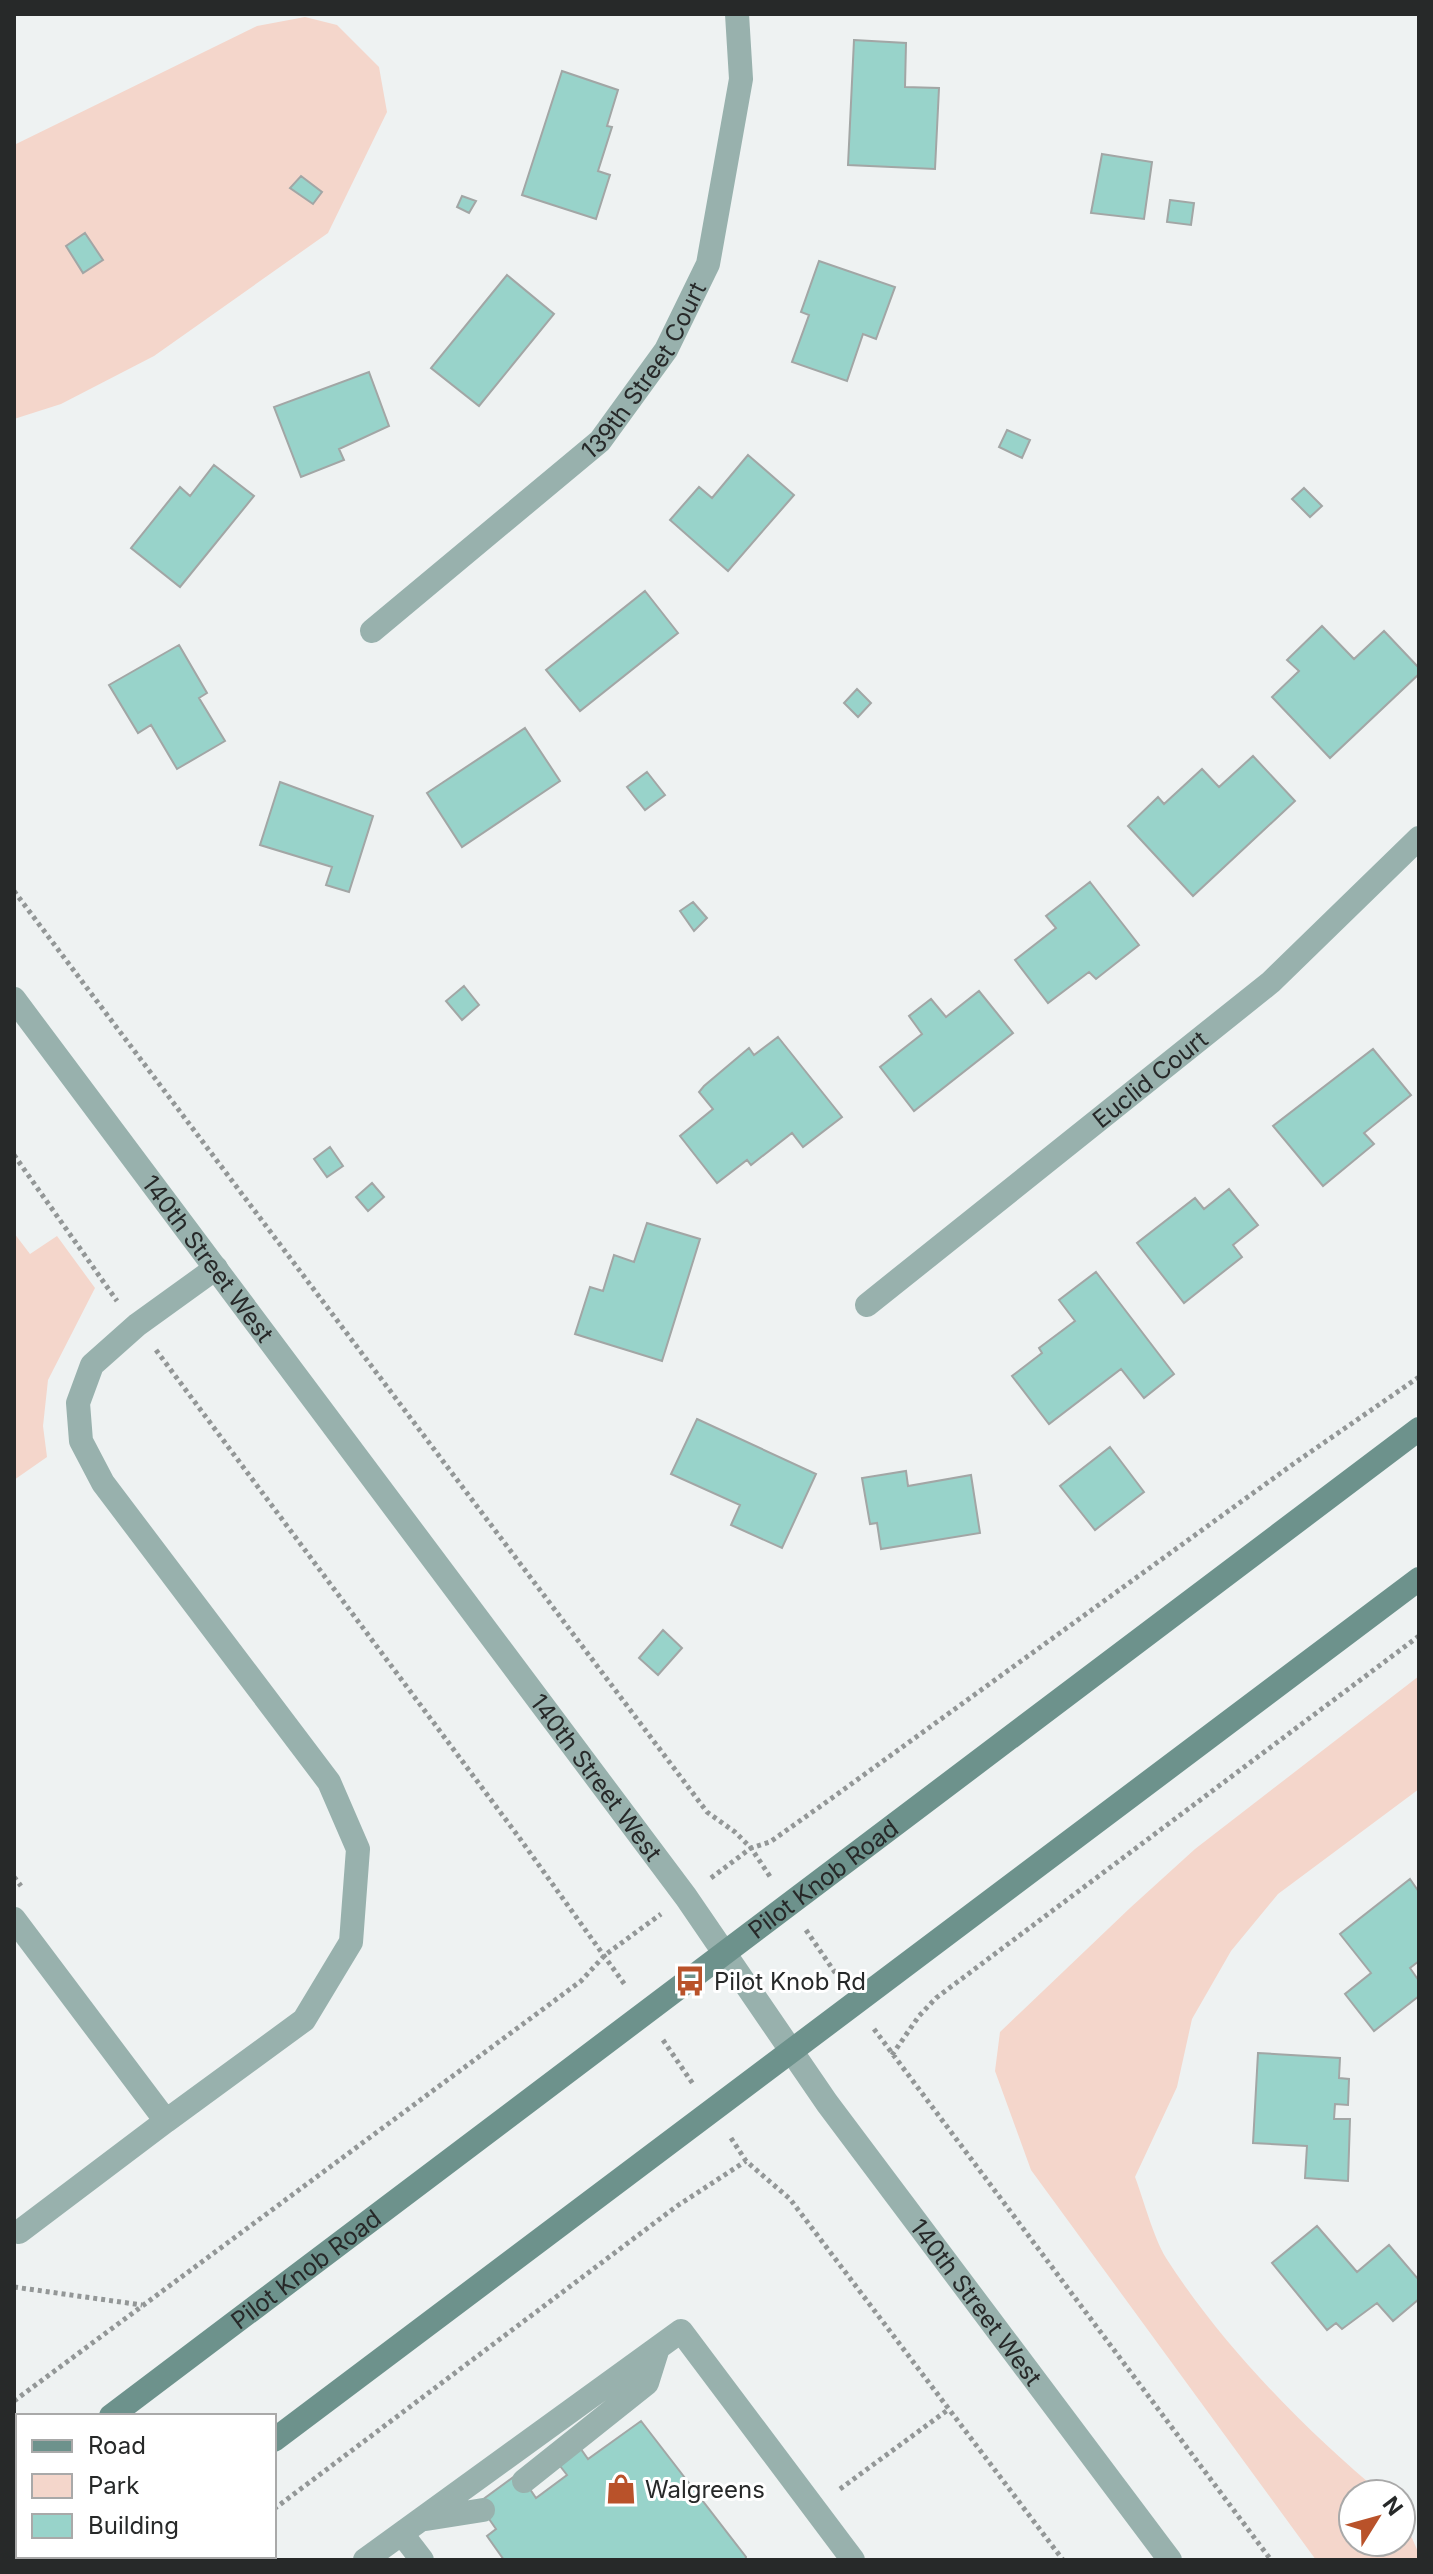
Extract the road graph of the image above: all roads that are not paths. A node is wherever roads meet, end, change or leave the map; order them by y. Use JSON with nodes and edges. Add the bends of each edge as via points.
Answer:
{"nodes":[{"id":1,"x":737,"y":14,"type":"edge"},
{"id":2,"x":372,"y":631,"type":"dead end"},
{"id":3,"x":1419,"y":838,"type":"edge"},
{"id":4,"x":14,"y":999,"type":"edge"},
{"id":5,"x":216,"y":1268,"type":"junction"},
{"id":6,"x":867,"y":1305,"type":"dead end"},
{"id":7,"x":1419,"y":1429,"type":"edge"},
{"id":8,"x":1419,"y":1579,"type":"edge"},
{"id":9,"x":14,"y":1919,"type":"edge"},
{"id":10,"x":724,"y":1953,"type":"junction"},
{"id":11,"x":790,"y":2051,"type":"junction"},
{"id":12,"x":166,"y":2121,"type":"junction"},
{"id":13,"x":16,"y":2231,"type":"edge"},
{"id":14,"x":658,"y":2348,"type":"junction"},
{"id":15,"x":114,"y":2414,"type":"edge"},
{"id":16,"x":276,"y":2438,"type":"edge"},
{"id":17,"x":524,"y":2481,"type":"dead end"},
{"id":18,"x":483,"y":2510,"type":"dead end"},
{"id":19,"x":422,"y":2520,"type":"junction"},
{"id":20,"x":402,"y":2534,"type":"junction"},
{"id":21,"x":365,"y":2560,"type":"edge"},
{"id":22,"x":422,"y":2560,"type":"edge"},
{"id":23,"x":853,"y":2560,"type":"edge"},
{"id":24,"x":1170,"y":2560,"type":"edge"}],
"edges":[{"from":1,"to":2,"type":"street","name":"139th Street Court","via":[[741,79],[708,264],[666,350],[600,441]]},
{"from":3,"to":6,"type":"street","name":"Euclid Court","via":[[1271,982]]},
{"from":4,"to":5,"type":"street","name":"140th Street West"},
{"from":5,"to":10,"type":"street","name":"140th Street West"},
{"from":5,"to":12,"type":"street","via":[[92,1365],[78,1403],[81,1441],[103,1483],[329,1782],[358,1849],[351,1942],[304,2020]]},
{"from":7,"to":10,"type":"main road","name":"Pilot Knob Road"},
{"from":8,"to":11,"type":"main road"},
{"from":9,"to":12,"type":"street"},
{"from":10,"to":11,"type":"street","name":"140th Street West"},
{"from":10,"to":15,"type":"main road","name":"Pilot Knob Road"},
{"from":11,"to":16,"type":"main road"},
{"from":11,"to":24,"type":"street","name":"140th Street West"},
{"from":12,"to":13,"type":"street"},
{"from":14,"to":17,"type":"street","via":[[647,2383]]},
{"from":14,"to":19,"type":"street"},
{"from":14,"to":23,"type":"street","via":[[681,2331]]},
{"from":18,"to":19,"type":"street"},
{"from":19,"to":20,"type":"street"},
{"from":20,"to":21,"type":"street"},
{"from":20,"to":22,"type":"street"}]}
